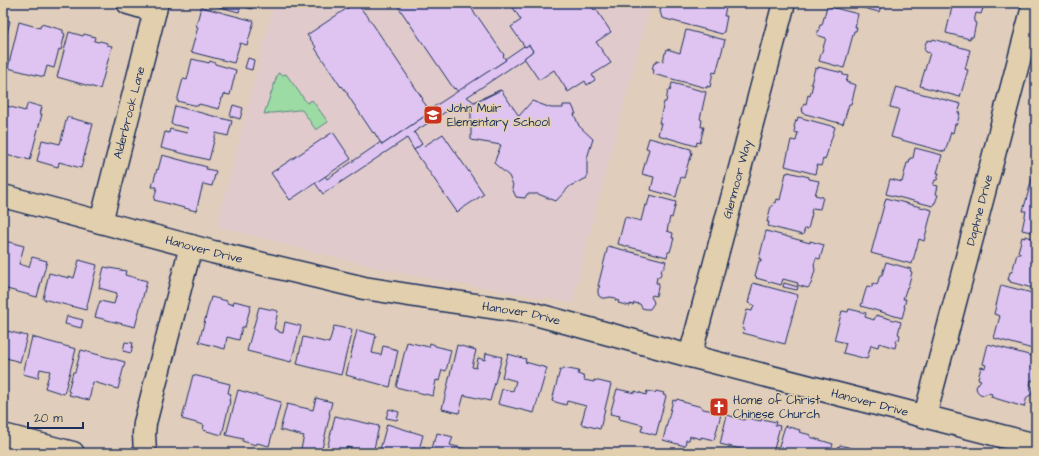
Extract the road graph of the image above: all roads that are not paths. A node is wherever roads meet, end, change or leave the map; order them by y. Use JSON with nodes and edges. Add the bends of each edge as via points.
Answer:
{"nodes":[{"id":1,"x":128,"y":3,"type":"edge"},
{"id":2,"x":784,"y":3,"type":"edge"},
{"id":3,"x":1034,"y":3,"type":"edge"},
{"id":4,"x":156,"y":7,"type":"edge"},
{"id":5,"x":3,"y":196,"type":"edge"},
{"id":6,"x":101,"y":222,"type":"junction"},
{"id":7,"x":191,"y":246,"type":"junction"},
{"id":8,"x":690,"y":356,"type":"junction"},
{"id":9,"x":925,"y":416,"type":"junction"},
{"id":10,"x":3,"y":435,"type":"edge"},
{"id":11,"x":1036,"y":445,"type":"edge"},
{"id":12,"x":73,"y":453,"type":"edge"},
{"id":13,"x":144,"y":453,"type":"edge"}],
"edges":[{"from":1,"to":4,"type":"street"},
{"from":2,"to":8,"type":"street","name":"Glenmoor Way"},
{"from":3,"to":9,"type":"street","name":"Daphne Drive"},
{"from":4,"to":6,"type":"street","name":"Alderbrook Lane"},
{"from":5,"to":6,"type":"street","name":"Hanover Drive"},
{"from":6,"to":7,"type":"street","name":"Hanover Drive"},
{"from":7,"to":8,"type":"street","name":"Hanover Drive","via":[[364,288],[531,313]]},
{"from":7,"to":13,"type":"street","via":[[145,423]]},
{"from":8,"to":9,"type":"street","name":"Hanover Drive"},
{"from":9,"to":11,"type":"street","name":"Hanover Drive"},
{"from":10,"to":12,"type":"street"}]}
